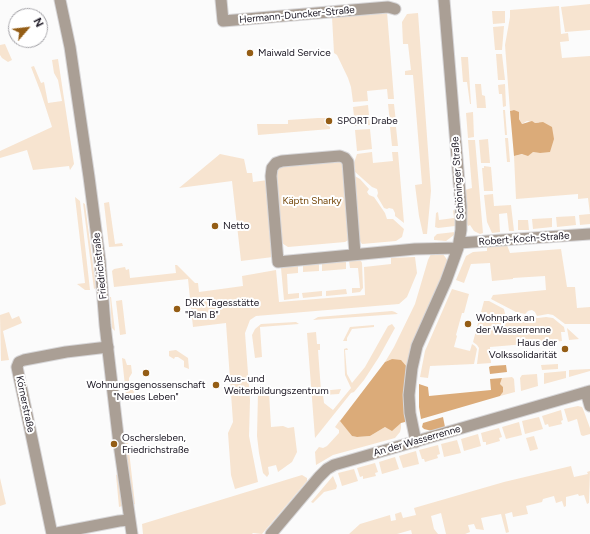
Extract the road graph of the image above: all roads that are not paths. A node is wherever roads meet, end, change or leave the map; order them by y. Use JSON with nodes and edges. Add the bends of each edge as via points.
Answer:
{"nodes":[{"id":1,"x":60,"y":0,"type":"edge"},
{"id":2,"x":221,"y":0,"type":"edge"},
{"id":3,"x":444,"y":0,"type":"edge"},
{"id":4,"x":395,"y":9,"type":"dead end"},
{"id":5,"x":590,"y":234,"type":"edge"},
{"id":6,"x":458,"y":246,"type":"junction"},
{"id":7,"x":355,"y":254,"type":"junction"},
{"id":8,"x":108,"y":347,"type":"junction"},
{"id":9,"x":588,"y":392,"type":"edge"},
{"id":10,"x":590,"y":406,"type":"edge"},
{"id":11,"x":416,"y":442,"type":"junction"},
{"id":12,"x":129,"y":520,"type":"junction"},
{"id":13,"x":52,"y":534,"type":"edge"},
{"id":14,"x":132,"y":534,"type":"edge"},
{"id":15,"x":271,"y":534,"type":"edge"}],
"edges":[{"from":1,"to":8,"type":"street","name":"Friedrichstraße","via":[[70,47],[85,149]]},
{"from":2,"to":4,"type":"street","name":"Hermann-Duncker-Straße","via":[[223,21],[388,7]]},
{"from":3,"to":6,"type":"street","name":"Schöninger Straße","via":[[461,206]]},
{"from":5,"to":6,"type":"street","name":"Robert-Koch-Straße"},
{"from":6,"to":7,"type":"street"},
{"from":6,"to":11,"type":"street","name":"Schöninger Straße","via":[[446,281],[417,346],[409,395],[411,423]]},
{"from":7,"to":7,"type":"street","via":[[278,262],[271,176],[276,163],[340,156],[345,158],[348,162]]},
{"from":8,"to":12,"type":"street","name":"Friedrichstraße"},
{"from":8,"to":13,"type":"street","name":"Körnerstraße","via":[[24,360],[19,362],[17,367]]},
{"from":9,"to":10,"type":"street"},
{"from":9,"to":11,"type":"street","name":"An der Wasserrenne"},
{"from":11,"to":15,"type":"street","name":"An der Wasserrenne","via":[[348,460],[327,469]]},
{"from":12,"to":13,"type":"street"},
{"from":12,"to":14,"type":"street","name":"Friedrichstraße"}]}
